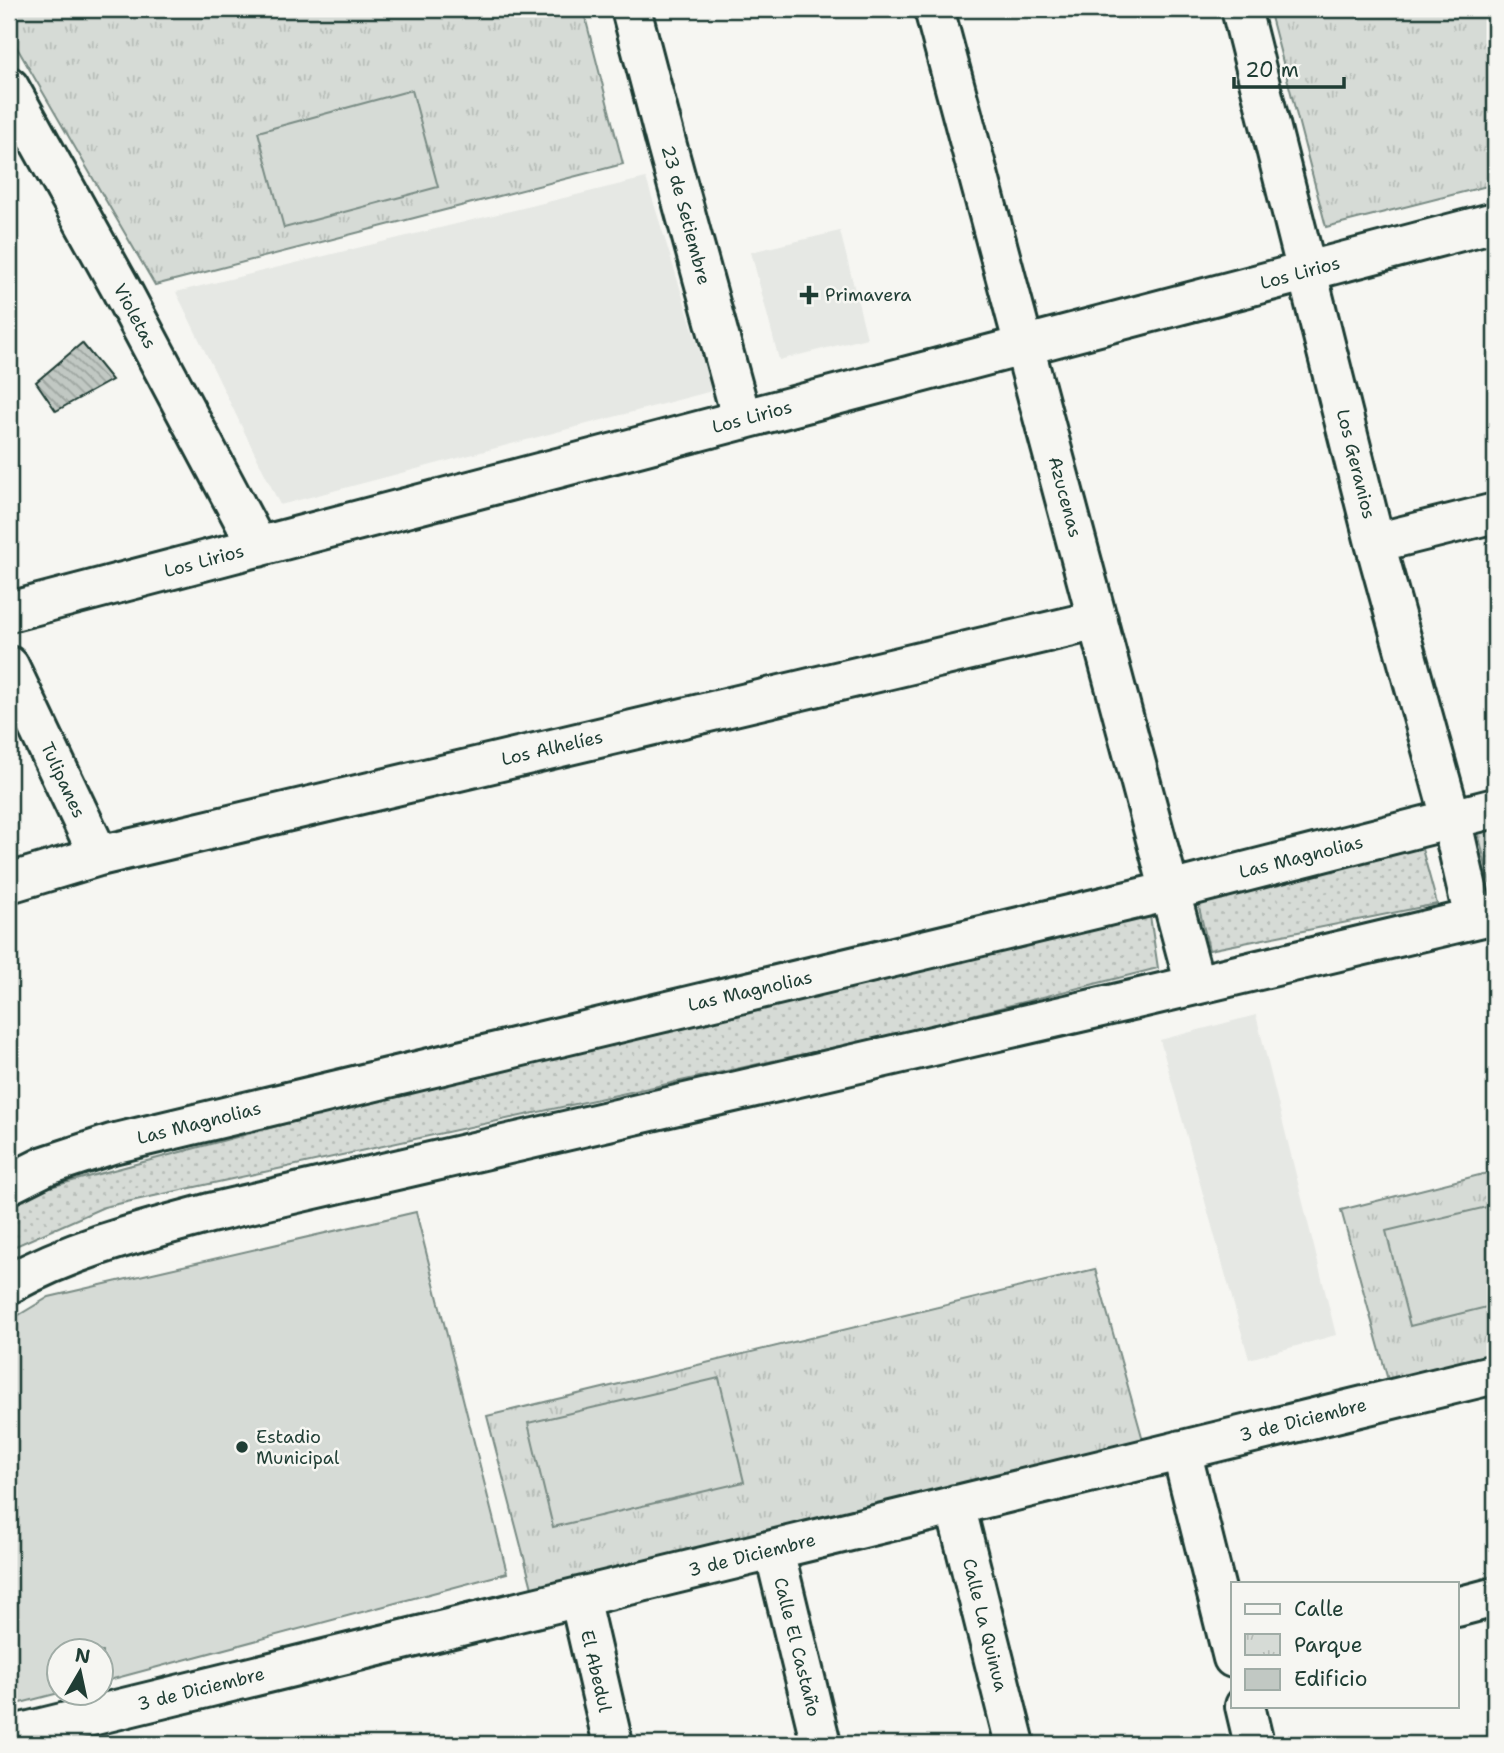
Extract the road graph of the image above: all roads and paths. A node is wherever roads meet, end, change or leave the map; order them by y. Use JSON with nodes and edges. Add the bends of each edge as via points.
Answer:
{"nodes":[{"id":1,"x":631,"y":9,"type":"edge"},
{"id":2,"x":934,"y":9,"type":"edge"},
{"id":3,"x":1241,"y":9,"type":"edge"},
{"id":4,"x":9,"y":87,"type":"edge"},
{"id":5,"x":1495,"y":222,"type":"edge"},
{"id":6,"x":1307,"y":271,"type":"junction"},
{"id":7,"x":1024,"y":346,"type":"junction"},
{"id":8,"x":742,"y":420,"type":"junction"},
{"id":9,"x":1495,"y":513,"type":"edge"},
{"id":10,"x":1375,"y":542,"type":"junction"},
{"id":11,"x":258,"y":547,"type":"junction"},
{"id":12,"x":9,"y":612,"type":"edge"},
{"id":13,"x":1098,"y":620,"type":"junction"},
{"id":14,"x":9,"y":666,"type":"edge"},
{"id":15,"x":1495,"y":808,"type":"edge"},
{"id":16,"x":1451,"y":818,"type":"junction"},
{"id":17,"x":99,"y":856,"type":"junction"},
{"id":18,"x":9,"y":883,"type":"edge"},
{"id":19,"x":1170,"y":891,"type":"junction"},
{"id":20,"x":1485,"y":916,"type":"edge"},
{"id":21,"x":1195,"y":985,"type":"junction"},
{"id":22,"x":9,"y":1184,"type":"edge"},
{"id":23,"x":9,"y":1284,"type":"edge"},
{"id":24,"x":1495,"y":1374,"type":"edge"},
{"id":25,"x":1181,"y":1450,"type":"junction"},
{"id":26,"x":955,"y":1505,"type":"junction"},
{"id":27,"x":774,"y":1550,"type":"junction"},
{"id":28,"x":579,"y":1597,"type":"junction"},
{"id":29,"x":1495,"y":1597,"type":"edge"},
{"id":30,"x":1458,"y":1607,"type":"edge"},
{"id":31,"x":1231,"y":1650,"type":"edge"},
{"id":32,"x":1245,"y":1708,"type":"edge"},
{"id":33,"x":9,"y":1736,"type":"edge"},
{"id":34,"x":613,"y":1744,"type":"edge"},
{"id":35,"x":821,"y":1744,"type":"edge"},
{"id":36,"x":1015,"y":1744,"type":"edge"},
{"id":37,"x":1254,"y":1744,"type":"edge"}],
"edges":[{"from":1,"to":8,"type":"street","name":"23 de Setiembre"},
{"from":2,"to":7,"type":"street","name":"Azucenas"},
{"from":3,"to":6,"type":"street","name":"Los Geranios"},
{"from":4,"to":11,"type":"street","name":"Violetas"},
{"from":5,"to":6,"type":"street","name":"Los Lirios"},
{"from":6,"to":7,"type":"street","name":"Los Lirios"},
{"from":6,"to":10,"type":"street","name":"Los Geranios"},
{"from":7,"to":8,"type":"street","name":"Los Lirios"},
{"from":7,"to":13,"type":"street","name":"Azucenas"},
{"from":8,"to":11,"type":"street","name":"Los Lirios"},
{"from":9,"to":10,"type":"street"},
{"from":10,"to":16,"type":"street","name":"Los Geranios"},
{"from":11,"to":12,"type":"street","name":"Los Lirios"},
{"from":13,"to":17,"type":"street","name":"Los Alhelíes"},
{"from":13,"to":19,"type":"street","name":"Azucenas"},
{"from":14,"to":17,"type":"street","name":"Tulipanes"},
{"from":15,"to":16,"type":"street","name":"Las Magnolias"},
{"from":16,"to":19,"type":"street","name":"Las Magnolias"},
{"from":16,"to":20,"type":"street","name":"Los Geranios"},
{"from":17,"to":18,"type":"street","name":"Los Alhelíes"},
{"from":19,"to":21,"type":"street","name":"Azucenas"},
{"from":19,"to":22,"type":"street","name":"Las Magnolias","via":[[112,1144],[45,1166]]},
{"from":20,"to":21,"type":"street"},
{"from":21,"to":23,"type":"street","via":[[210,1213],[95,1244]]},
{"from":24,"to":25,"type":"street","name":"3 de Diciembre"},
{"from":25,"to":26,"type":"street","name":"3 de Diciembre"},
{"from":25,"to":31,"type":"street"},
{"from":26,"to":27,"type":"street","name":"3 de Diciembre"},
{"from":26,"to":36,"type":"street","name":"Calle La Quinua"},
{"from":27,"to":28,"type":"street","name":"3 de Diciembre"},
{"from":27,"to":35,"type":"street","name":"Calle El Castaño"},
{"from":28,"to":33,"type":"street","name":"3 de Diciembre"},
{"from":28,"to":34,"type":"street","name":"El Abedul"},
{"from":29,"to":30,"type":"street"},
{"from":32,"to":37,"type":"street"}]}
